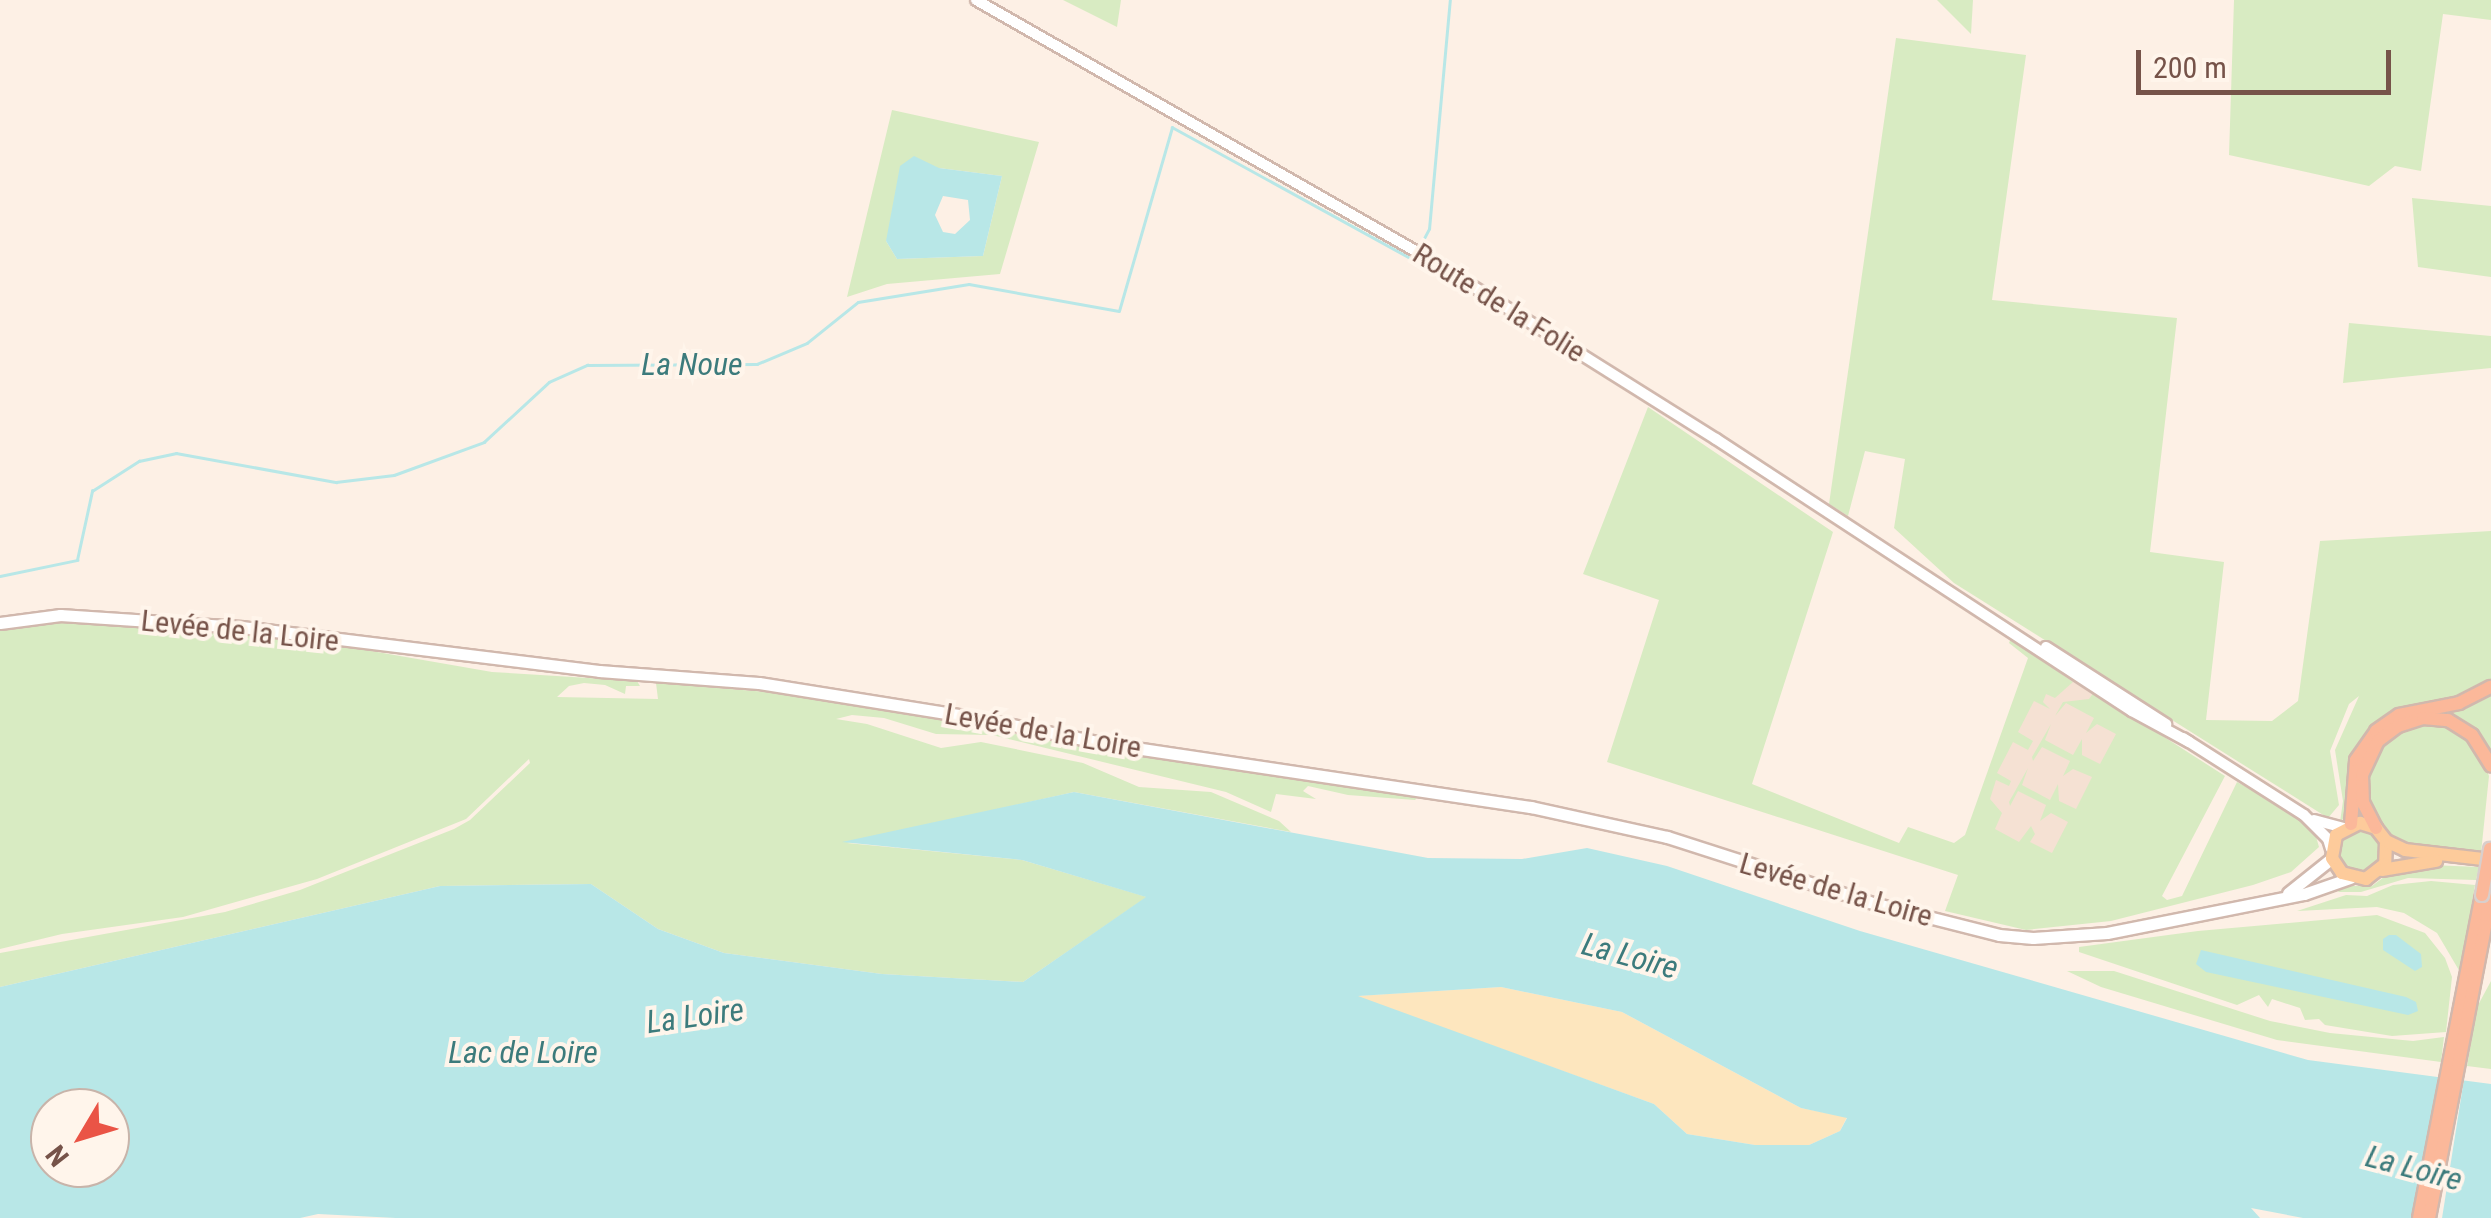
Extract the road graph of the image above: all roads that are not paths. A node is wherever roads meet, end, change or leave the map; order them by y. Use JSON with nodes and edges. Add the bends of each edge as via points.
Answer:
{"nodes":[{"id":1,"x":976,"y":0,"type":"edge"},
{"id":2,"x":0,"y":623,"type":"edge"},
{"id":3,"x":2491,"y":686,"type":"edge"},
{"id":4,"x":2491,"y":766,"type":"edge"},
{"id":5,"x":2304,"y":815,"type":"junction"},
{"id":6,"x":2347,"y":826,"type":"junction"},
{"id":7,"x":2376,"y":828,"type":"junction"},
{"id":8,"x":2491,"y":838,"type":"edge"},
{"id":9,"x":2386,"y":840,"type":"junction"},
{"id":10,"x":2491,"y":848,"type":"edge"},
{"id":11,"x":2331,"y":854,"type":"junction"},
{"id":12,"x":2491,"y":863,"type":"edge"},
{"id":13,"x":2380,"y":871,"type":"junction"},
{"id":14,"x":2350,"y":878,"type":"junction"},
{"id":15,"x":2488,"y":896,"type":"edge"},
{"id":16,"x":2276,"y":900,"type":"junction"},
{"id":17,"x":2456,"y":1049,"type":"junction"},
{"id":18,"x":2419,"y":1218,"type":"edge"},
{"id":19,"x":2429,"y":1218,"type":"edge"}],
"edges":[{"from":1,"to":5,"type":"street","name":"Route de la Folie","via":[[1426,257]]},
{"from":2,"to":16,"type":"main road","name":"Levée de la Loire","via":[[60,615],[242,627],[777,686],[1530,807],[1667,838],[1999,935],[2071,937]]},
{"from":3,"to":6,"type":"highway","via":[[2459,703],[2399,715],[2376,731],[2356,760]]},
{"from":4,"to":7,"type":"highway","via":[[2472,735],[2448,720],[2398,726],[2378,741],[2362,775],[2363,803]]},
{"from":5,"to":6,"type":"street","name":"Route de la Folie"},
{"from":5,"to":11,"type":"street","name":"Route de la Folie","via":[[2323,832]]},
{"from":6,"to":7,"type":"main road"},
{"from":6,"to":11,"type":"main road"},
{"from":7,"to":9,"type":"main road"},
{"from":8,"to":10,"type":"highway"},
{"from":9,"to":12,"type":"main road","via":[[2405,850]]},
{"from":9,"to":13,"type":"main road"},
{"from":10,"to":15,"type":"highway","bridge":true},
{"from":11,"to":14,"type":"main road"},
{"from":11,"to":16,"type":"main road","via":[[2310,879]]},
{"from":12,"to":13,"type":"main road","via":[[2414,862]]},
{"from":13,"to":14,"type":"main road"},
{"from":14,"to":16,"type":"main road","name":"Levée de la Loire"},
{"from":15,"to":17,"type":"highway"},
{"from":17,"to":18,"type":"highway"},
{"from":17,"to":19,"type":"highway"}]}
